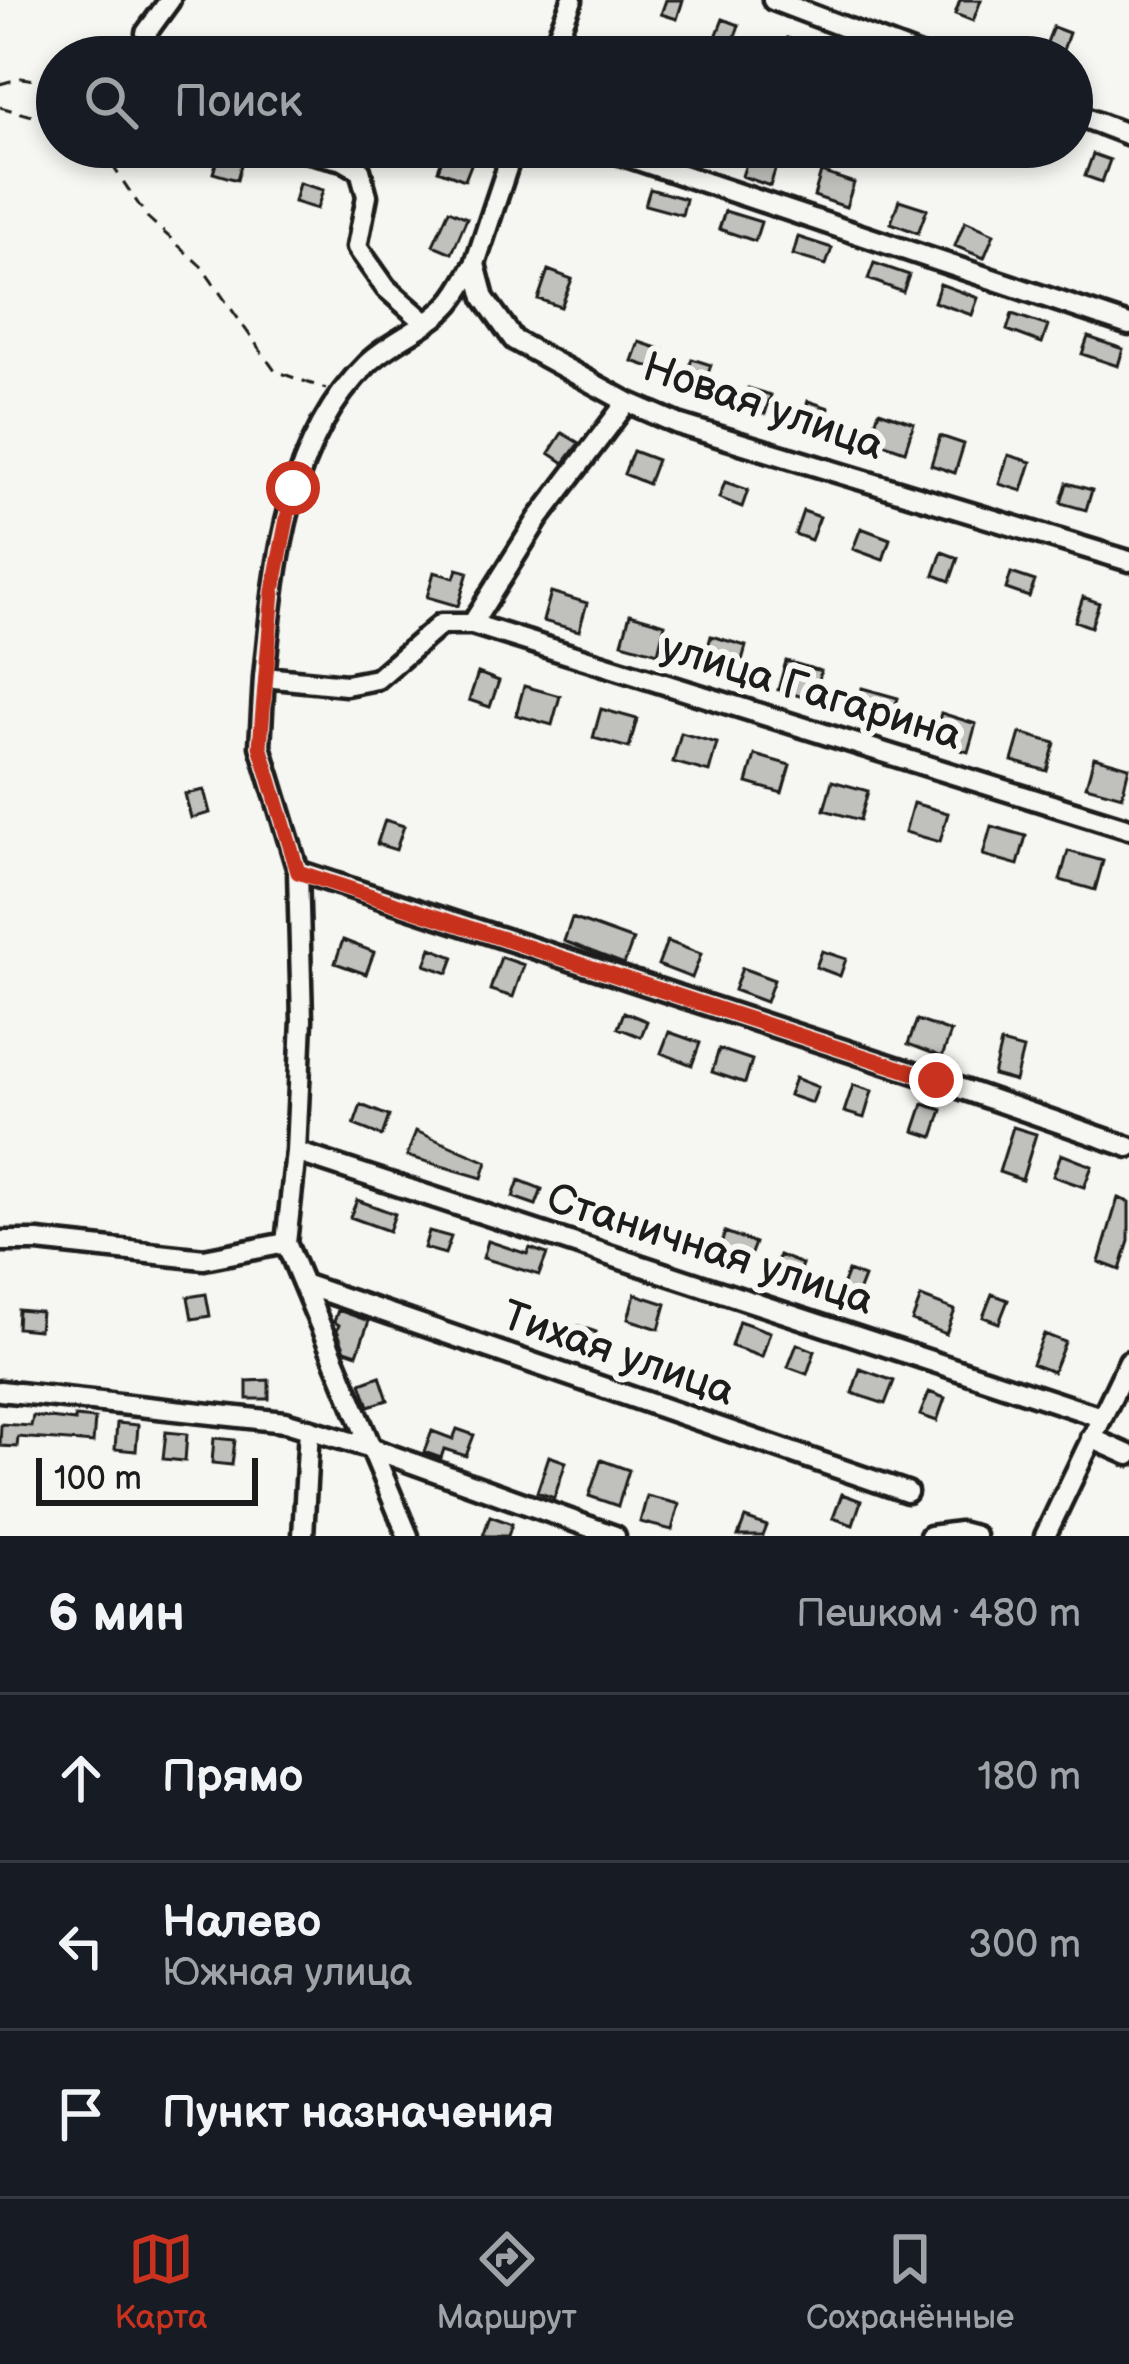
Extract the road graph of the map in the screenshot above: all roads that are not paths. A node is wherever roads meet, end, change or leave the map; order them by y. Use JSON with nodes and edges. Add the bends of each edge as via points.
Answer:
{"nodes":[{"id":1,"x":170,"y":0,"type":"edge"},
{"id":2,"x":572,"y":0,"type":"edge"},
{"id":3,"x":773,"y":0,"type":"edge"},
{"id":4,"x":146,"y":33,"type":"road end"},
{"id":5,"x":557,"y":36,"type":"edge"},
{"id":6,"x":868,"y":36,"type":"edge"},
{"id":7,"x":1093,"y":121,"type":"edge"},
{"id":8,"x":1129,"y":135,"type":"edge"},
{"id":9,"x":357,"y":168,"type":"edge"},
{"id":10,"x":507,"y":168,"type":"edge"},
{"id":11,"x":661,"y":168,"type":"edge"},
{"id":12,"x":475,"y":264,"type":"junction"},
{"id":13,"x":426,"y":323,"type":"junction"},
{"id":14,"x":1129,"y":326,"type":"edge"},
{"id":15,"x":627,"y":402,"type":"junction"},
{"id":16,"x":1129,"y":561,"type":"edge"},
{"id":17,"x":472,"y":623,"type":"junction"},
{"id":18,"x":264,"y":677,"type":"junction"},
{"id":19,"x":1129,"y":829,"type":"edge"},
{"id":20,"x":298,"y":872,"type":"junction"},
{"id":21,"x":1129,"y":1147,"type":"edge"},
{"id":22,"x":296,"y":1152,"type":"junction"},
{"id":23,"x":0,"y":1241,"type":"edge"},
{"id":24,"x":286,"y":1243,"type":"junction"},
{"id":25,"x":306,"y":1285,"type":"junction"},
{"id":26,"x":1129,"y":1361,"type":"edge"},
{"id":27,"x":0,"y":1391,"type":"edge"},
{"id":28,"x":1101,"y":1417,"type":"junction"},
{"id":29,"x":309,"y":1429,"type":"junction"},
{"id":30,"x":1091,"y":1438,"type":"junction"},
{"id":31,"x":368,"y":1447,"type":"junction"},
{"id":32,"x":1129,"y":1455,"type":"edge"},
{"id":33,"x":907,"y":1492,"type":"dead end"},
{"id":34,"x":303,"y":1536,"type":"edge"},
{"id":35,"x":408,"y":1536,"type":"edge"},
{"id":36,"x":615,"y":1536,"type":"edge"},
{"id":37,"x":930,"y":1536,"type":"edge"},
{"id":38,"x":975,"y":1536,"type":"edge"},
{"id":39,"x":1045,"y":1536,"type":"edge"}],
"edges":[{"from":1,"to":4,"type":"street"},
{"from":2,"to":5,"type":"street"},
{"from":3,"to":6,"type":"street"},
{"from":7,"to":8,"type":"street"},
{"from":9,"to":13,"type":"street","via":[[367,196],[357,247],[386,288]]},
{"from":10,"to":12,"type":"street"},
{"from":11,"to":14,"type":"street"},
{"from":12,"to":13,"type":"street"},
{"from":12,"to":15,"type":"street","name":"Новая улица","via":[[484,298],[514,340]]},
{"from":13,"to":18,"type":"street","via":[[368,363],[328,415],[293,488]]},
{"from":15,"to":16,"type":"street","name":"Новая улица"},
{"from":15,"to":17,"type":"street"},
{"from":17,"to":18,"type":"street","via":[[441,624],[377,679],[346,685]]},
{"from":17,"to":19,"type":"street","name":"улица Гагарина"},
{"from":18,"to":20,"type":"street","via":[[260,746]]},
{"from":20,"to":21,"type":"street"},
{"from":20,"to":22,"type":"street"},
{"from":22,"to":24,"type":"street"},
{"from":22,"to":28,"type":"street","name":"Станичная улица"},
{"from":23,"to":24,"type":"street","via":[[204,1258]]},
{"from":24,"to":25,"type":"street"},
{"from":25,"to":31,"type":"street"},
{"from":25,"to":33,"type":"street","name":"Тихая улица"},
{"from":26,"to":28,"type":"street"},
{"from":27,"to":29,"type":"street"},
{"from":28,"to":30,"type":"street"},
{"from":29,"to":31,"type":"street"},
{"from":29,"to":34,"type":"street"},
{"from":30,"to":32,"type":"street"},
{"from":30,"to":39,"type":"street"},
{"from":31,"to":35,"type":"street"},
{"from":31,"to":36,"type":"street"},
{"from":37,"to":38,"type":"street"}]}
